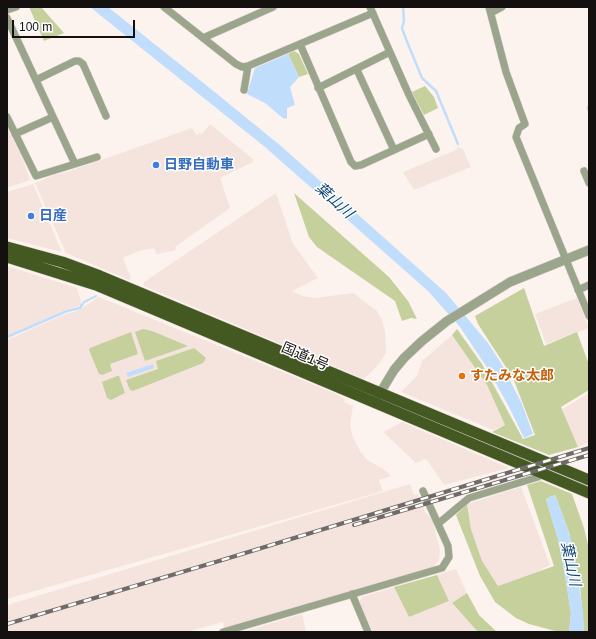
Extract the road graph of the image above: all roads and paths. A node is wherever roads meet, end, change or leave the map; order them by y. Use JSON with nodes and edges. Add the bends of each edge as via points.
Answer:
{"nodes":[{"id":1,"x":16,"y":7,"type":"edge"},
{"id":2,"x":164,"y":7,"type":"edge"},
{"id":3,"x":273,"y":7,"type":"edge"},
{"id":4,"x":502,"y":7,"type":"edge"},
{"id":5,"x":7,"y":10,"type":"edge"},
{"id":6,"x":372,"y":10,"type":"edge"},
{"id":7,"x":490,"y":10,"type":"edge"},
{"id":8,"x":7,"y":18,"type":"edge"},
{"id":9,"x":203,"y":38,"type":"junction"},
{"id":10,"x":300,"y":44,"type":"junction"},
{"id":11,"x":390,"y":52,"type":"junction"},
{"id":12,"x":248,"y":66,"type":"junction"},
{"id":13,"x":357,"y":70,"type":"junction"},
{"id":14,"x":36,"y":80,"type":"junction"},
{"id":15,"x":318,"y":88,"type":"junction"},
{"id":16,"x":244,"y":90,"type":"dead end"},
{"id":17,"x":106,"y":116,"type":"dead end"},
{"id":18,"x":7,"y":117,"type":"edge"},
{"id":19,"x":53,"y":117,"type":"junction"},
{"id":20,"x":15,"y":134,"type":"junction"},
{"id":21,"x":429,"y":134,"type":"junction"},
{"id":22,"x":436,"y":149,"type":"dead end"},
{"id":23,"x":394,"y":150,"type":"junction"},
{"id":24,"x":97,"y":157,"type":"dead end"},
{"id":25,"x":75,"y":164,"type":"junction"},
{"id":26,"x":584,"y":171,"type":"dead end"},
{"id":27,"x":589,"y":183,"type":"edge"},
{"id":28,"x":7,"y":247,"type":"edge"},
{"id":29,"x":589,"y":250,"type":"edge"},
{"id":30,"x":7,"y":257,"type":"edge"},
{"id":31,"x":565,"y":258,"type":"junction"},
{"id":32,"x":589,"y":285,"type":"edge"},
{"id":33,"x":578,"y":290,"type":"junction"},
{"id":34,"x":589,"y":316,"type":"edge"},
{"id":35,"x":377,"y":398,"type":"junction"},
{"id":36,"x":541,"y":473,"type":"junction"},
{"id":37,"x":589,"y":480,"type":"edge"},
{"id":38,"x":423,"y":492,"type":"dead end"},
{"id":39,"x":589,"y":493,"type":"edge"},
{"id":40,"x":439,"y":523,"type":"junction"},
{"id":41,"x":352,"y":594,"type":"junction"},
{"id":42,"x":223,"y":632,"type":"edge"},
{"id":43,"x":368,"y":632,"type":"edge"}],
"edges":[{"from":1,"to":5,"type":"street"},
{"from":2,"to":9,"type":"street"},
{"from":3,"to":9,"type":"street"},
{"from":4,"to":7,"type":"street"},
{"from":6,"to":10,"type":"street"},
{"from":6,"to":11,"type":"street"},
{"from":7,"to":31,"type":"street","via":[[506,72],[525,124],[519,128],[516,137]]},
{"from":8,"to":14,"type":"street"},
{"from":9,"to":12,"type":"street","via":[[236,64]]},
{"from":10,"to":12,"type":"street"},
{"from":10,"to":15,"type":"street"},
{"from":11,"to":13,"type":"street"},
{"from":11,"to":21,"type":"street"},
{"from":12,"to":16,"type":"street"},
{"from":13,"to":15,"type":"street"},
{"from":13,"to":23,"type":"street"},
{"from":14,"to":17,"type":"street","via":[[79,61],[83,64]]},
{"from":14,"to":19,"type":"street"},
{"from":15,"to":23,"type":"street","via":[[355,166]]},
{"from":18,"to":20,"type":"street"},
{"from":19,"to":20,"type":"street"},
{"from":19,"to":25,"type":"street"},
{"from":20,"to":25,"type":"street","via":[[36,176]]},
{"from":21,"to":22,"type":"street"},
{"from":21,"to":23,"type":"street"},
{"from":24,"to":25,"type":"street"},
{"from":26,"to":27,"type":"street"},
{"from":28,"to":35,"type":"highway","name":"国道1号","via":[[62,262],[100,276]]},
{"from":29,"to":31,"type":"street"},
{"from":30,"to":35,"type":"highway","name":"国道1号","via":[[96,285]]},
{"from":31,"to":33,"type":"street"},
{"from":31,"to":35,"type":"street","via":[[510,282],[447,321],[404,358]]},
{"from":32,"to":33,"type":"street"},
{"from":33,"to":34,"type":"street"},
{"from":35,"to":36,"type":"highway","name":"国道1号"},
{"from":35,"to":37,"type":"highway","name":"国道1号"},
{"from":36,"to":39,"type":"highway","name":"国道1号"},
{"from":36,"to":40,"type":"street","via":[[538,477],[469,498]]},
{"from":38,"to":40,"type":"street"},
{"from":40,"to":41,"type":"street","via":[[448,546],[449,557],[442,568]]},
{"from":41,"to":42,"type":"street"},
{"from":41,"to":43,"type":"street"}]}
